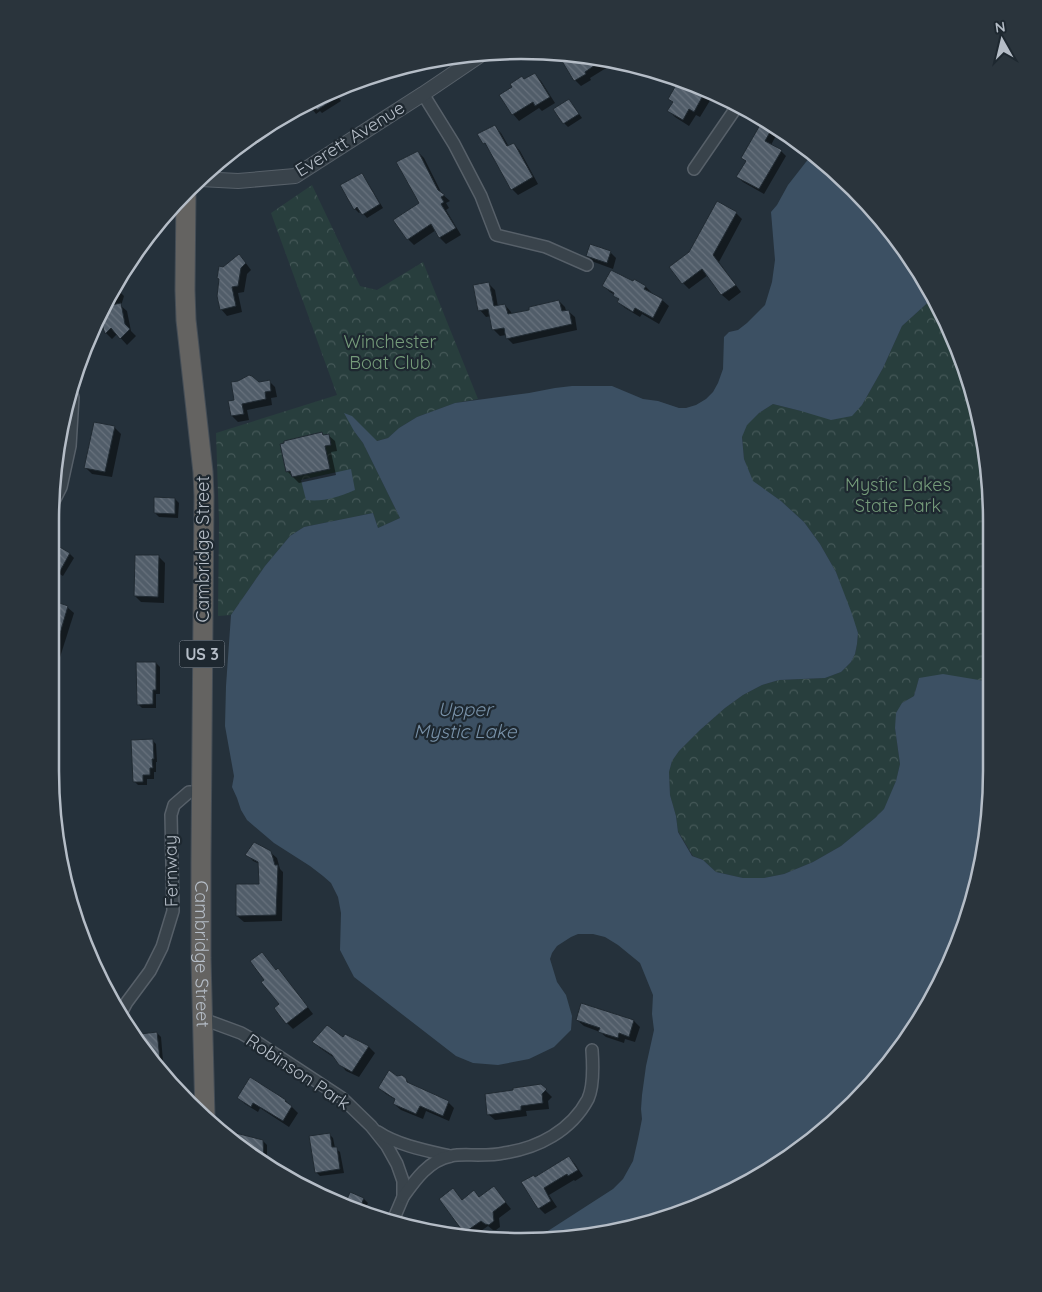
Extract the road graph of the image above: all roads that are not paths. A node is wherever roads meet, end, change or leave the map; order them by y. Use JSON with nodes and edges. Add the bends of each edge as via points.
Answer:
{"nodes":[{"id":1,"x":467,"y":62,"type":"edge"},
{"id":2,"x":423,"y":94,"type":"junction"},
{"id":3,"x":734,"y":111,"type":"edge"},
{"id":4,"x":694,"y":170,"type":"dead end"},
{"id":5,"x":209,"y":179,"type":"edge"},
{"id":6,"x":186,"y":202,"type":"edge"},
{"id":7,"x":587,"y":265,"type":"dead end"},
{"id":8,"x":72,"y":414,"type":"edge"},
{"id":9,"x":60,"y":488,"type":"edge"},
{"id":10,"x":201,"y":792,"type":"junction"},
{"id":11,"x":124,"y":1007,"type":"edge"},
{"id":12,"x":203,"y":1020,"type":"junction"},
{"id":13,"x":592,"y":1050,"type":"dead end"},
{"id":14,"x":205,"y":1108,"type":"edge"},
{"id":15,"x":371,"y":1126,"type":"junction"},
{"id":16,"x":450,"y":1156,"type":"junction"},
{"id":17,"x":403,"y":1197,"type":"junction"},
{"id":18,"x":395,"y":1215,"type":"edge"}],
"edges":[{"from":1,"to":2,"type":"street","name":"Everett Avenue"},
{"from":2,"to":5,"type":"street","name":"Everett Avenue","via":[[295,176],[238,181]]},
{"from":2,"to":7,"type":"street","via":[[481,196],[496,235],[546,247]]},
{"from":3,"to":4,"type":"street"},
{"from":6,"to":10,"type":"highway","name":"Cambridge Street","number":"US 3","via":[[186,320],[204,480]]},
{"from":8,"to":9,"type":"street","via":[[70,446]]},
{"from":10,"to":11,"type":"street","name":"Fernway","via":[[188,792],[174,805],[171,815],[173,911],[162,947],[150,971]]},
{"from":10,"to":12,"type":"highway","name":"Cambridge Street","number":"US 3"},
{"from":12,"to":14,"type":"highway","name":"Cambridge Street","number":"US 3"},
{"from":12,"to":15,"type":"street","name":"Robinson Park","via":[[241,1033],[260,1044],[342,1098]]},
{"from":13,"to":16,"type":"street","via":[[593,1073],[588,1098],[564,1129],[553,1137],[505,1153]]},
{"from":15,"to":16,"type":"street","via":[[387,1138]]},
{"from":15,"to":17,"type":"street","name":"Robinson Park","via":[[397,1164],[403,1181]]},
{"from":16,"to":17,"type":"street","via":[[420,1174]]},
{"from":17,"to":18,"type":"street","name":"Robinson Park"}]}
